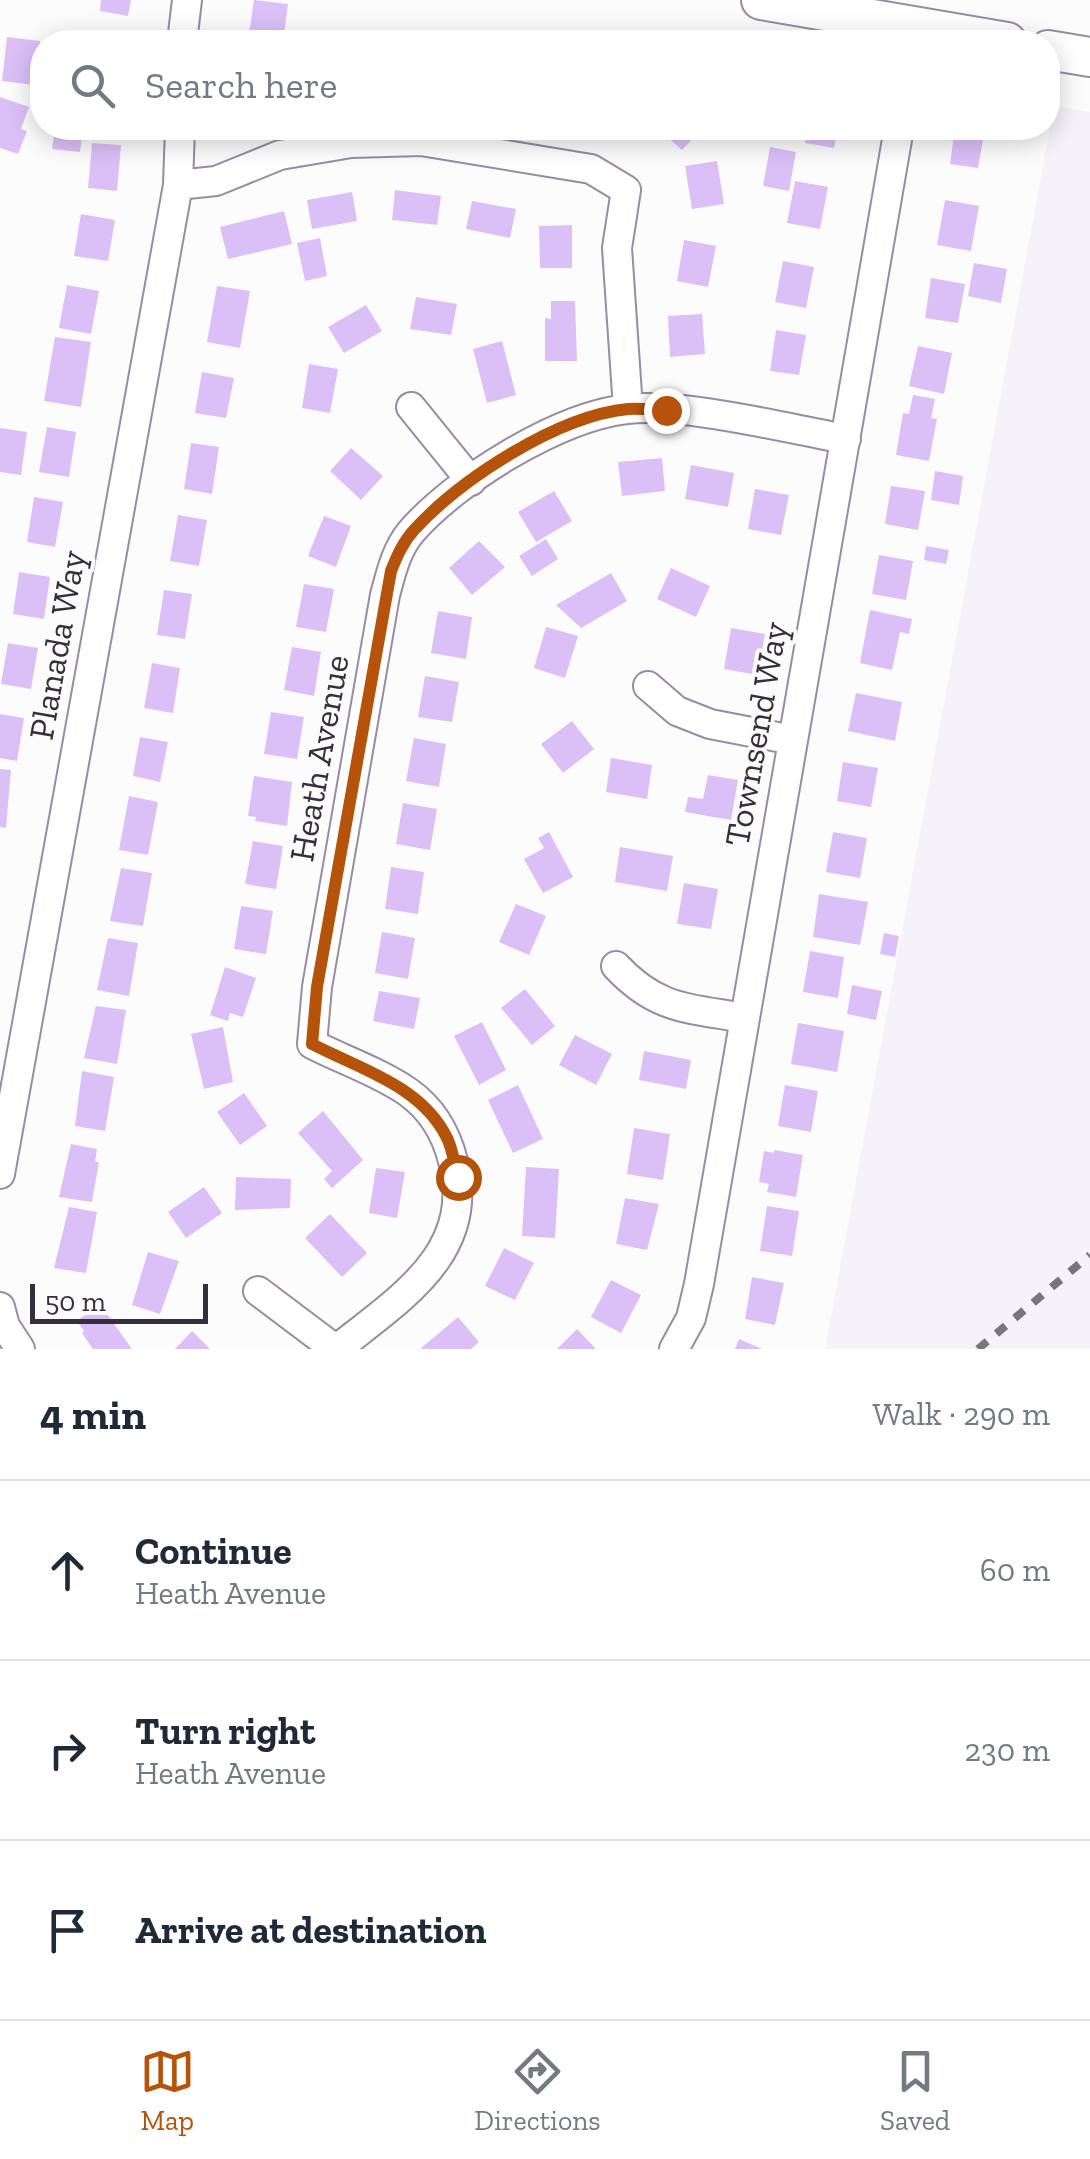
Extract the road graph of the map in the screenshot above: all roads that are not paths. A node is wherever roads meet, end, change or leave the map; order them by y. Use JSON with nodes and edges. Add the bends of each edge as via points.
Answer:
{"nodes":[{"id":1,"x":188,"y":0,"type":"edge"},
{"id":2,"x":762,"y":0,"type":"edge"},
{"id":3,"x":184,"y":30,"type":"edge"},
{"id":4,"x":893,"y":30,"type":"edge"},
{"id":5,"x":1060,"y":52,"type":"edge"},
{"id":6,"x":1090,"y":57,"type":"edge"},
{"id":7,"x":180,"y":140,"type":"edge"},
{"id":8,"x":898,"y":140,"type":"edge"},
{"id":9,"x":178,"y":185,"type":"junction"},
{"id":10,"x":411,"y":407,"type":"dead end"},
{"id":11,"x":628,"y":409,"type":"junction"},
{"id":12,"x":846,"y":439,"type":"junction"},
{"id":13,"x":470,"y":481,"type":"junction"},
{"id":14,"x":648,"y":686,"type":"dead end"},
{"id":15,"x":793,"y":740,"type":"junction"},
{"id":16,"x":616,"y":966,"type":"dead end"},
{"id":17,"x":744,"y":1018,"type":"junction"},
{"id":18,"x":0,"y":1174,"type":"edge"},
{"id":19,"x":258,"y":1291,"type":"dead end"},
{"id":20,"x":336,"y":1349,"type":"edge"},
{"id":21,"x":674,"y":1349,"type":"edge"}],
"edges":[{"from":1,"to":3,"type":"street"},
{"from":2,"to":4,"type":"main road"},
{"from":5,"to":6,"type":"main road"},
{"from":7,"to":9,"type":"street","name":"Planada Way"},
{"from":8,"to":12,"type":"street","name":"Townsend Way"},
{"from":9,"to":11,"type":"street","via":[[216,182],[280,155],[368,142],[421,141],[591,169],[626,190],[616,248]]},
{"from":9,"to":18,"type":"street","name":"Planada Way"},
{"from":10,"to":13,"type":"street"},
{"from":11,"to":12,"type":"street","name":"Heath Avenue","via":[[697,413]]},
{"from":11,"to":13,"type":"street","name":"Heath Avenue","via":[[552,433]]},
{"from":12,"to":15,"type":"street","name":"Townsend Way"},
{"from":13,"to":20,"type":"street","name":"Heath Avenue","via":[[412,532],[391,571],[312,1044],[408,1092],[432,1113],[458,1177],[458,1213],[446,1244],[417,1284]]},
{"from":14,"to":15,"type":"street","via":[[677,711],[710,724]]},
{"from":15,"to":17,"type":"street","name":"Townsend Way"},
{"from":16,"to":17,"type":"street","via":[[663,1003]]},
{"from":17,"to":21,"type":"street","name":"Townsend Way","via":[[699,1284]]},
{"from":19,"to":20,"type":"street"}]}
